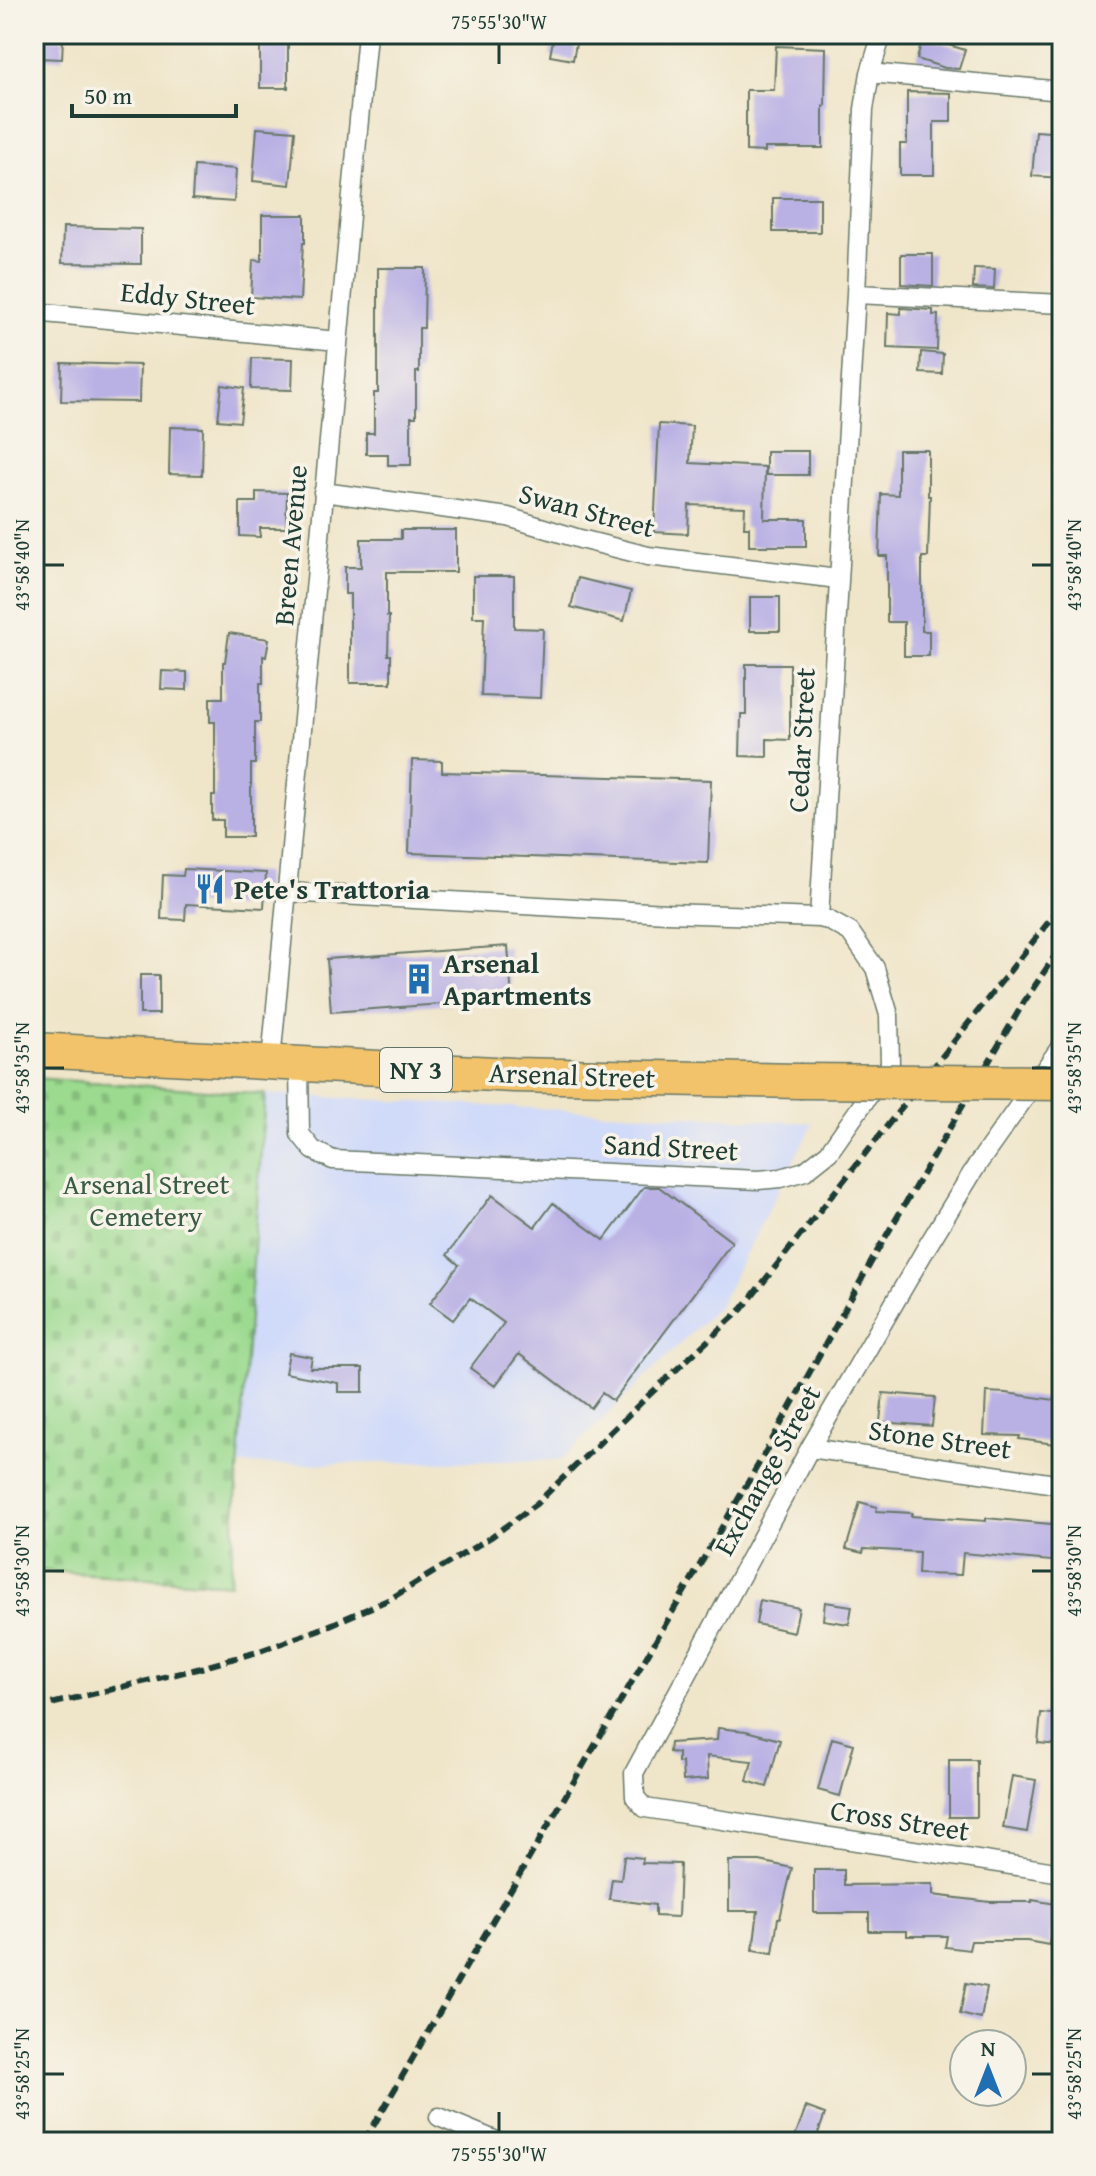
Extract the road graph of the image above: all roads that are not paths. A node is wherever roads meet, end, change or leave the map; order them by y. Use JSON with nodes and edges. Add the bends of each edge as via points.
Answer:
{"nodes":[{"id":1,"x":367,"y":34,"type":"edge"},
{"id":2,"x":882,"y":34,"type":"edge"},
{"id":3,"x":870,"y":73,"type":"junction"},
{"id":4,"x":1062,"y":91,"type":"edge"},
{"id":5,"x":856,"y":294,"type":"junction"},
{"id":6,"x":1062,"y":304,"type":"edge"},
{"id":7,"x":34,"y":312,"type":"edge"},
{"id":8,"x":338,"y":341,"type":"junction"},
{"id":9,"x":323,"y":492,"type":"junction"},
{"id":10,"x":838,"y":579,"type":"junction"},
{"id":11,"x":286,"y":892,"type":"junction"},
{"id":12,"x":819,"y":918,"type":"junction"},
{"id":13,"x":1062,"y":1045,"type":"edge"},
{"id":14,"x":34,"y":1050,"type":"edge"},
{"id":15,"x":285,"y":1062,"type":"junction"},
{"id":16,"x":1062,"y":1083,"type":"edge"},
{"id":17,"x":810,"y":1448,"type":"junction"},
{"id":18,"x":1062,"y":1485,"type":"edge"},
{"id":19,"x":730,"y":1822,"type":"joint"},
{"id":20,"x":1062,"y":1873,"type":"edge"},
{"id":21,"x":439,"y":2117,"type":"dead end"},
{"id":22,"x":499,"y":2142,"type":"edge"}],
"edges":[{"from":1,"to":8,"type":"street","name":"Breen Avenue"},
{"from":2,"to":3,"type":"street","name":"Cedar Street"},
{"from":3,"to":4,"type":"street"},
{"from":3,"to":5,"type":"street","name":"Cedar Street"},
{"from":5,"to":6,"type":"street"},
{"from":5,"to":10,"type":"street","name":"Cedar Street"},
{"from":7,"to":8,"type":"street","name":"Eddy Street"},
{"from":8,"to":9,"type":"street","name":"Breen Avenue"},
{"from":9,"to":10,"type":"street","name":"Swan Street","via":[[508,517],[648,556]]},
{"from":9,"to":11,"type":"street","name":"Breen Avenue"},
{"from":10,"to":12,"type":"street","name":"Cedar Street"},
{"from":11,"to":12,"type":"street"},
{"from":11,"to":15,"type":"street","name":"Breen Avenue"},
{"from":12,"to":15,"type":"street","name":"Sand Street","via":[[850,932],[875,968],[889,1015],[890,1065],[829,1152],[805,1171],[781,1178],[333,1160],[313,1150],[300,1134]]},
{"from":13,"to":17,"type":"street","name":"Exchange Street","via":[[977,1165]]},
{"from":14,"to":15,"type":"highway","name":"Arsenal Street","number":"NY 3"},
{"from":15,"to":16,"type":"highway","name":"Arsenal Street","number":"NY 3","bridge":true,"via":[[514,1075]]},
{"from":17,"to":18,"type":"street","name":"Stone Street"},
{"from":17,"to":19,"type":"street","name":"Exchange Street","via":[[634,1773],[635,1797],[645,1808]]},
{"from":19,"to":20,"type":"street","name":"Cross Street"},
{"from":21,"to":22,"type":"street"}]}
